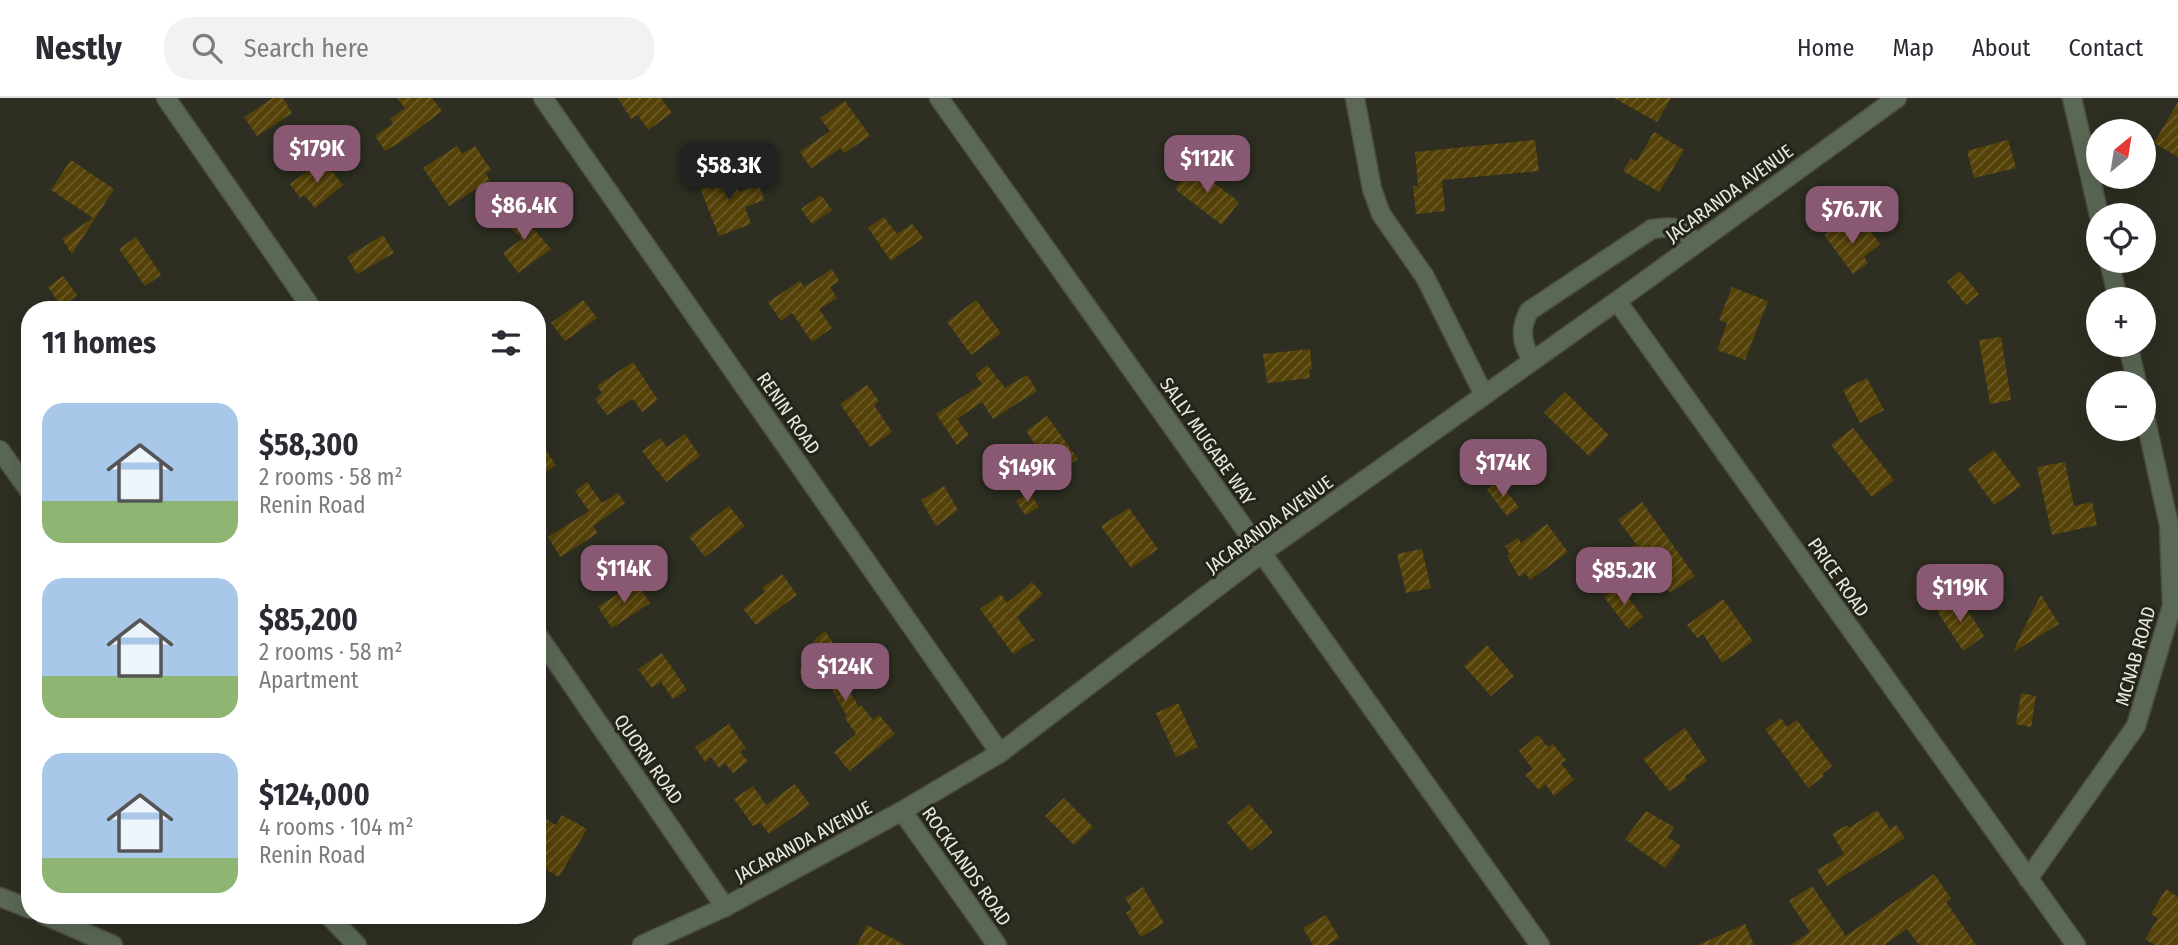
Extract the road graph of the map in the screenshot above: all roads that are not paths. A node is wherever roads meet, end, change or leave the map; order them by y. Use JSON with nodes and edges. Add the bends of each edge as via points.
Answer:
{"nodes":[{"id":1,"x":166,"y":98,"type":"edge"},
{"id":2,"x":543,"y":98,"type":"edge"},
{"id":3,"x":939,"y":98,"type":"edge"},
{"id":4,"x":1355,"y":98,"type":"edge"},
{"id":5,"x":1897,"y":98,"type":"edge"},
{"id":6,"x":2072,"y":98,"type":"edge"},
{"id":7,"x":2096,"y":203,"type":"edge"},
{"id":8,"x":1696,"y":243,"type":"junction"},
{"id":9,"x":307,"y":301,"type":"edge"},
{"id":10,"x":1617,"y":301,"type":"junction"},
{"id":11,"x":1532,"y":361,"type":"junction"},
{"id":12,"x":1484,"y":395,"type":"junction"},
{"id":13,"x":2150,"y":441,"type":"edge"},
{"id":14,"x":0,"y":450,"type":"edge"},
{"id":15,"x":21,"y":479,"type":"edge"},
{"id":16,"x":1262,"y":553,"type":"junction"},
{"id":17,"x":546,"y":648,"type":"edge"},
{"id":18,"x":1000,"y":753,"type":"junction"},
{"id":19,"x":902,"y":811,"type":"junction"},
{"id":20,"x":2028,"y":880,"type":"junction"},
{"id":21,"x":0,"y":897,"type":"edge"},
{"id":22,"x":21,"y":905,"type":"edge"},
{"id":23,"x":725,"y":907,"type":"junction"},
{"id":24,"x":65,"y":924,"type":"edge"},
{"id":25,"x":337,"y":924,"type":"edge"},
{"id":26,"x":113,"y":945,"type":"edge"},
{"id":27,"x":358,"y":945,"type":"edge"},
{"id":28,"x":642,"y":945,"type":"edge"},
{"id":29,"x":997,"y":945,"type":"edge"},
{"id":30,"x":1539,"y":945,"type":"edge"},
{"id":31,"x":2076,"y":945,"type":"edge"}],
"edges":[{"from":1,"to":9,"type":"street"},
{"from":2,"to":18,"type":"street","name":"RENIN ROAD"},
{"from":3,"to":16,"type":"street","name":"SALLY MUGABE WAY"},
{"from":4,"to":12,"type":"street","via":[[1381,214],[1425,277]]},
{"from":5,"to":8,"type":"street","name":"JACARANDA AVENUE"},
{"from":6,"to":7,"type":"street"},
{"from":8,"to":10,"type":"street","name":"JACARANDA AVENUE"},
{"from":8,"to":11,"type":"street","via":[[1682,229],[1652,229],[1529,311],[1522,325],[1523,344]]},
{"from":10,"to":11,"type":"street","name":"JACARANDA AVENUE"},
{"from":10,"to":20,"type":"street","name":"PRICE ROAD"},
{"from":11,"to":12,"type":"street","name":"JACARANDA AVENUE"},
{"from":12,"to":16,"type":"street","name":"JACARANDA AVENUE"},
{"from":13,"to":20,"type":"street","name":"MCNAB ROAD","via":[[2169,525],[2172,606],[2136,726]]},
{"from":14,"to":15,"type":"street"},
{"from":16,"to":18,"type":"street","name":"JACARANDA AVENUE"},
{"from":16,"to":30,"type":"street","name":"SALLY MUGABE WAY"},
{"from":17,"to":23,"type":"street","name":"QUORN ROAD"},
{"from":18,"to":19,"type":"street","name":"JACARANDA AVENUE"},
{"from":19,"to":23,"type":"street","name":"JACARANDA AVENUE"},
{"from":19,"to":29,"type":"street","name":"ROCKLANDS ROAD"},
{"from":20,"to":31,"type":"street","name":"PRICE ROAD"},
{"from":21,"to":22,"type":"street"},
{"from":23,"to":28,"type":"street","name":"JACARANDA AVENUE"},
{"from":24,"to":26,"type":"street"},
{"from":25,"to":27,"type":"street"}]}
